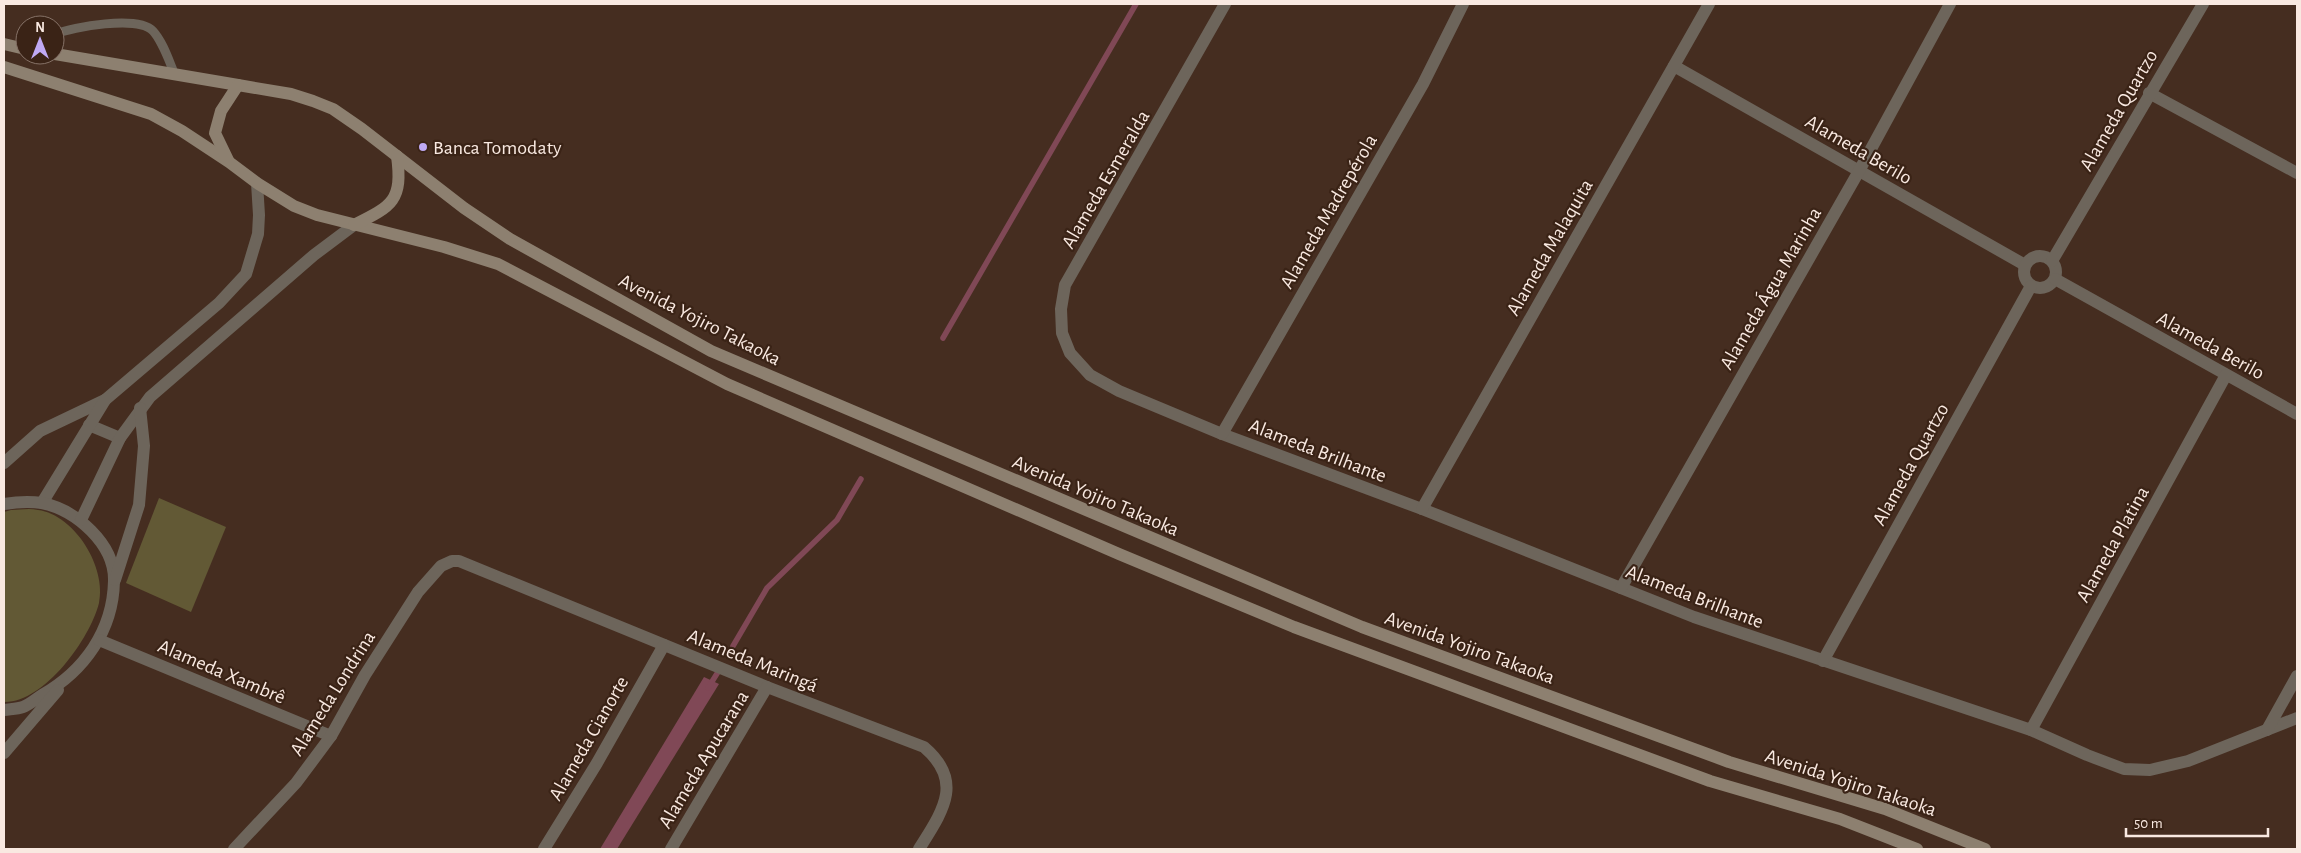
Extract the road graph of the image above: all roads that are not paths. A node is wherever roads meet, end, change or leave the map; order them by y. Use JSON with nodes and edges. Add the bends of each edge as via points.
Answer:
{"nodes":[{"id":1,"x":1225,"y":4,"type":"edge"},
{"id":2,"x":1463,"y":4,"type":"edge"},
{"id":3,"x":1709,"y":4,"type":"edge"},
{"id":4,"x":1950,"y":4,"type":"edge"},
{"id":5,"x":2203,"y":4,"type":"edge"},
{"id":6,"x":65,"y":30,"type":"edge"},
{"id":7,"x":65,"y":56,"type":"edge"},
{"id":8,"x":1674,"y":66,"type":"junction"},
{"id":9,"x":4,"y":67,"type":"edge"},
{"id":10,"x":175,"y":75,"type":"junction"},
{"id":11,"x":238,"y":85,"type":"junction"},
{"id":12,"x":2149,"y":92,"type":"junction"},
{"id":13,"x":398,"y":156,"type":"junction"},
{"id":14,"x":229,"y":162,"type":"junction"},
{"id":15,"x":1859,"y":171,"type":"junction"},
{"id":16,"x":2297,"y":173,"type":"edge"},
{"id":17,"x":257,"y":183,"type":"junction"},
{"id":18,"x":354,"y":225,"type":"junction"},
{"id":19,"x":2052,"y":261,"type":"junction"},
{"id":20,"x":2025,"y":265,"type":"junction"},
{"id":21,"x":2055,"y":279,"type":"junction"},
{"id":22,"x":2031,"y":286,"type":"junction"},
{"id":23,"x":1090,"y":375,"type":"joint"},
{"id":24,"x":2226,"y":375,"type":"junction"},
{"id":25,"x":105,"y":400,"type":"junction"},
{"id":26,"x":140,"y":408,"type":"junction"},
{"id":27,"x":2297,"y":414,"type":"edge"},
{"id":28,"x":90,"y":425,"type":"junction"},
{"id":29,"x":1222,"y":434,"type":"junction"},
{"id":30,"x":120,"y":438,"type":"junction"},
{"id":31,"x":4,"y":463,"type":"edge"},
{"id":32,"x":42,"y":503,"type":"junction"},
{"id":33,"x":4,"y":504,"type":"edge"},
{"id":34,"x":1422,"y":509,"type":"junction"},
{"id":35,"x":81,"y":520,"type":"junction"},
{"id":36,"x":459,"y":561,"type":"joint"},
{"id":37,"x":115,"y":580,"type":"junction"},
{"id":38,"x":1620,"y":588,"type":"junction"},
{"id":39,"x":99,"y":640,"type":"junction"},
{"id":40,"x":664,"y":644,"type":"junction"},
{"id":41,"x":1823,"y":661,"type":"junction"},
{"id":42,"x":2297,"y":676,"type":"edge"},
{"id":43,"x":64,"y":682,"type":"junction"},
{"id":44,"x":767,"y":687,"type":"junction"},
{"id":45,"x":4,"y":710,"type":"edge"},
{"id":46,"x":2297,"y":718,"type":"edge"},
{"id":47,"x":2031,"y":730,"type":"junction"},
{"id":48,"x":2267,"y":730,"type":"junction"},
{"id":49,"x":330,"y":736,"type":"junction"},
{"id":50,"x":4,"y":753,"type":"edge"},
{"id":51,"x":234,"y":849,"type":"edge"},
{"id":52,"x":544,"y":849,"type":"edge"},
{"id":53,"x":671,"y":849,"type":"edge"},
{"id":54,"x":919,"y":849,"type":"edge"},
{"id":55,"x":1916,"y":849,"type":"edge"},
{"id":56,"x":1985,"y":849,"type":"edge"}],
"edges":[{"from":1,"to":23,"type":"street","name":"Alameda Esmeralda","via":[[1065,285],[1062,333],[1070,354]]},
{"from":2,"to":29,"type":"street","name":"Alameda Madrepérola","via":[[1423,84]]},
{"from":3,"to":8,"type":"street","name":"Alameda Malaquita"},
{"from":4,"to":15,"type":"street","name":"Alameda Água Marinha"},
{"from":5,"to":12,"type":"street","name":"Alameda Quartzo"},
{"from":6,"to":10,"type":"lane","via":[[108,24],[143,25],[154,31]]},
{"from":7,"to":10,"type":"main road","name":"Avenida Yojiro Takaoka"},
{"from":8,"to":15,"type":"street","name":"Alameda Berilo"},
{"from":8,"to":34,"type":"street","name":"Alameda Malaquita"},
{"from":9,"to":14,"type":"main road","name":"Avenida Yojiro Takaoka","via":[[151,114]]},
{"from":10,"to":11,"type":"main road","name":"Avenida Yojiro Takaoka"},
{"from":11,"to":13,"type":"main road","name":"Avenida Yojiro Takaoka","via":[[290,94],[333,109]]},
{"from":11,"to":14,"type":"main road","via":[[217,119],[215,133]]},
{"from":12,"to":16,"type":"street"},
{"from":12,"to":19,"type":"street","name":"Alameda Quartzo"},
{"from":13,"to":18,"type":"main road","via":[[400,174],[395,196],[378,213]]},
{"from":13,"to":56,"type":"main road","name":"Avenida Yojiro Takaoka","via":[[464,208],[510,238],[711,351],[1362,628],[1729,762],[1885,809]]},
{"from":14,"to":17,"type":"main road","name":"Avenida Yojiro Takaoka"},
{"from":15,"to":20,"type":"street","name":"Alameda Berilo"},
{"from":15,"to":38,"type":"street","name":"Alameda Água Marinha"},
{"from":17,"to":18,"type":"main road","name":"Avenida Yojiro Takaoka","via":[[294,206]]},
{"from":17,"to":25,"type":"street","via":[[258,234],[246,274],[219,303]]},
{"from":18,"to":26,"type":"street","via":[[314,255]]},
{"from":18,"to":55,"type":"main road","name":"Avenida Yojiro Takaoka","via":[[498,264],[727,384],[1294,627],[1692,774],[1840,819]]},
{"from":19,"to":20,"type":"street","via":[[2038,256]]},
{"from":19,"to":21,"type":"street"},
{"from":20,"to":22,"type":"street","via":[[2025,280]]},
{"from":21,"to":22,"type":"street","via":[[2044,288]]},
{"from":21,"to":24,"type":"street","name":"Alameda Berilo"},
{"from":22,"to":41,"type":"street","name":"Alameda Quartzo"},
{"from":23,"to":29,"type":"street","name":"Alameda Brilhante","via":[[1119,391]]},
{"from":24,"to":27,"type":"street","name":"Alameda Berilo"},
{"from":24,"to":47,"type":"street","name":"Alameda Platina"},
{"from":25,"to":28,"type":"street"},
{"from":25,"to":31,"type":"street","via":[[40,431]]},
{"from":26,"to":30,"type":"street"},
{"from":26,"to":37,"type":"street","via":[[144,446],[139,505]]},
{"from":28,"to":30,"type":"street"},
{"from":28,"to":32,"type":"street"},
{"from":29,"to":34,"type":"street","name":"Alameda Brilhante"},
{"from":30,"to":35,"type":"street"},
{"from":32,"to":33,"type":"street","via":[[20,501]]},
{"from":32,"to":35,"type":"street"},
{"from":34,"to":38,"type":"street","name":"Alameda Brilhante"},
{"from":35,"to":37,"type":"street","via":[[105,549]]},
{"from":36,"to":40,"type":"street","name":"Alameda Maringá"},
{"from":36,"to":49,"type":"street","name":"Alameda Londrina","via":[[441,566],[418,592]]},
{"from":37,"to":39,"type":"street","via":[[112,607]]},
{"from":38,"to":41,"type":"street","name":"Alameda Brilhante"},
{"from":39,"to":43,"type":"street"},
{"from":39,"to":49,"type":"street","name":"Alameda Xambrê"},
{"from":40,"to":44,"type":"street","name":"Alameda Maringá"},
{"from":40,"to":52,"type":"street","name":"Alameda Cianorte"},
{"from":41,"to":47,"type":"street","name":"Alameda Brilhante"},
{"from":42,"to":48,"type":"street"},
{"from":43,"to":45,"type":"street","via":[[24,707]]},
{"from":43,"to":50,"type":"street"},
{"from":44,"to":53,"type":"street","name":"Alameda Apucarana"},
{"from":44,"to":54,"type":"street","name":"Alameda Maringá","via":[[924,746],[933,754],[945,775],[946,801]]},
{"from":46,"to":48,"type":"street","name":"Alameda Brilhante"},
{"from":47,"to":48,"type":"street","name":"Alameda Brilhante","via":[[2124,769],[2150,770],[2188,761]]},
{"from":49,"to":51,"type":"street","name":"Alameda Londrina","via":[[296,783]]}]}
